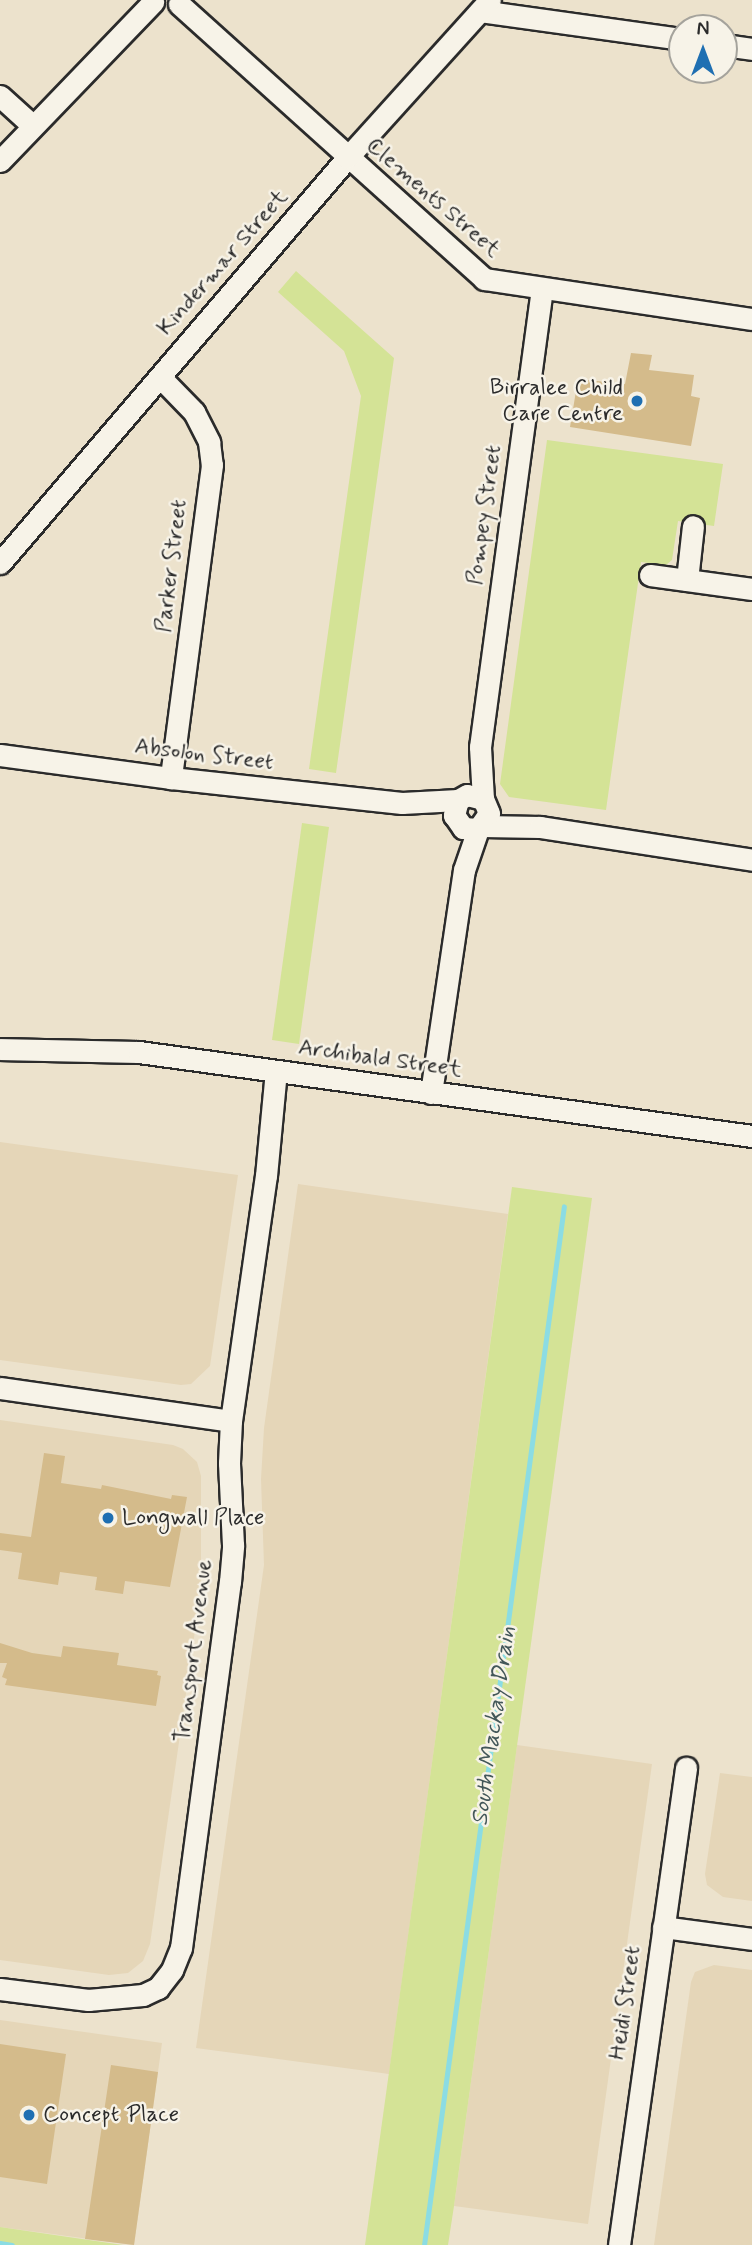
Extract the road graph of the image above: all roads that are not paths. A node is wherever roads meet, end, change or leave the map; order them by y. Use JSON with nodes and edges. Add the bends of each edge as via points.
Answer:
{"nodes":[{"id":1,"x":153,"y":1,"type":"edge"},
{"id":2,"x":181,"y":2,"type":"edge"},
{"id":3,"x":485,"y":6,"type":"edge"},
{"id":4,"x":668,"y":37,"type":"edge"},
{"id":5,"x":0,"y":96,"type":"edge"},
{"id":6,"x":32,"y":125,"type":"junction"},
{"id":7,"x":347,"y":158,"type":"junction"},
{"id":8,"x":0,"y":161,"type":"edge"},
{"id":9,"x":542,"y":290,"type":"junction"},
{"id":10,"x":752,"y":319,"type":"edge"},
{"id":11,"x":160,"y":377,"type":"junction"},
{"id":12,"x":693,"y":526,"type":"dead end"},
{"id":13,"x":0,"y":563,"type":"edge"},
{"id":14,"x":650,"y":575,"type":"dead end"},
{"id":15,"x":687,"y":580,"type":"junction"},
{"id":16,"x":752,"y":589,"type":"edge"},
{"id":17,"x":0,"y":755,"type":"edge"},
{"id":18,"x":171,"y":778,"type":"junction"},
{"id":19,"x":471,"y":813,"type":"junction"},
{"id":20,"x":752,"y":860,"type":"edge"},
{"id":21,"x":0,"y":1049,"type":"edge"},
{"id":22,"x":276,"y":1071,"type":"junction"},
{"id":23,"x":431,"y":1093,"type":"junction"},
{"id":24,"x":752,"y":1136,"type":"edge"},
{"id":25,"x":0,"y":1388,"type":"edge"},
{"id":26,"x":231,"y":1421,"type":"junction"},
{"id":27,"x":686,"y":1768,"type":"dead end"},
{"id":28,"x":663,"y":1927,"type":"junction"},
{"id":29,"x":752,"y":1939,"type":"edge"},
{"id":30,"x":0,"y":1989,"type":"edge"},
{"id":31,"x":619,"y":2245,"type":"edge"}],
"edges":[{"from":1,"to":2,"type":"street","via":[[165,7]]},
{"from":1,"to":6,"type":"street"},
{"from":2,"to":7,"type":"street","name":"Clements Street"},
{"from":3,"to":4,"type":"street"},
{"from":3,"to":7,"type":"street","name":"Kindermar Street"},
{"from":5,"to":6,"type":"street"},
{"from":6,"to":8,"type":"street"},
{"from":7,"to":9,"type":"street","name":"Clements Street","via":[[484,279]]},
{"from":7,"to":11,"type":"street","name":"Kindermar Street"},
{"from":9,"to":10,"type":"street","name":"Clements Street"},
{"from":9,"to":19,"type":"street","name":"Pompey Street"},
{"from":11,"to":13,"type":"street","name":"Kindermar Street"},
{"from":11,"to":18,"type":"street","name":"Parker Street","via":[[194,412],[209,442],[212,465]]},
{"from":12,"to":15,"type":"street"},
{"from":14,"to":15,"type":"street"},
{"from":15,"to":16,"type":"street"},
{"from":17,"to":18,"type":"street","name":"Absolon Street"},
{"from":18,"to":19,"type":"street","name":"Absolon Street"},
{"from":19,"to":20,"type":"street","name":"Absolon Street"},
{"from":19,"to":23,"type":"street","name":"Pompey Street"},
{"from":21,"to":22,"type":"street","name":"Archibald Street","via":[[139,1052]]},
{"from":22,"to":23,"type":"street","name":"Archibald Street"},
{"from":22,"to":26,"type":"street","name":"Transport Avenue","via":[[267,1176]]},
{"from":23,"to":24,"type":"street","name":"Archibald Street"},
{"from":25,"to":26,"type":"street"},
{"from":26,"to":30,"type":"street","name":"Transport Avenue","via":[[230,1582],[181,1948],[158,1988],[143,1995],[88,2000]]},
{"from":27,"to":28,"type":"street","name":"Heidi Street"},
{"from":28,"to":29,"type":"street"},
{"from":28,"to":31,"type":"street","name":"Heidi Street"}]}
